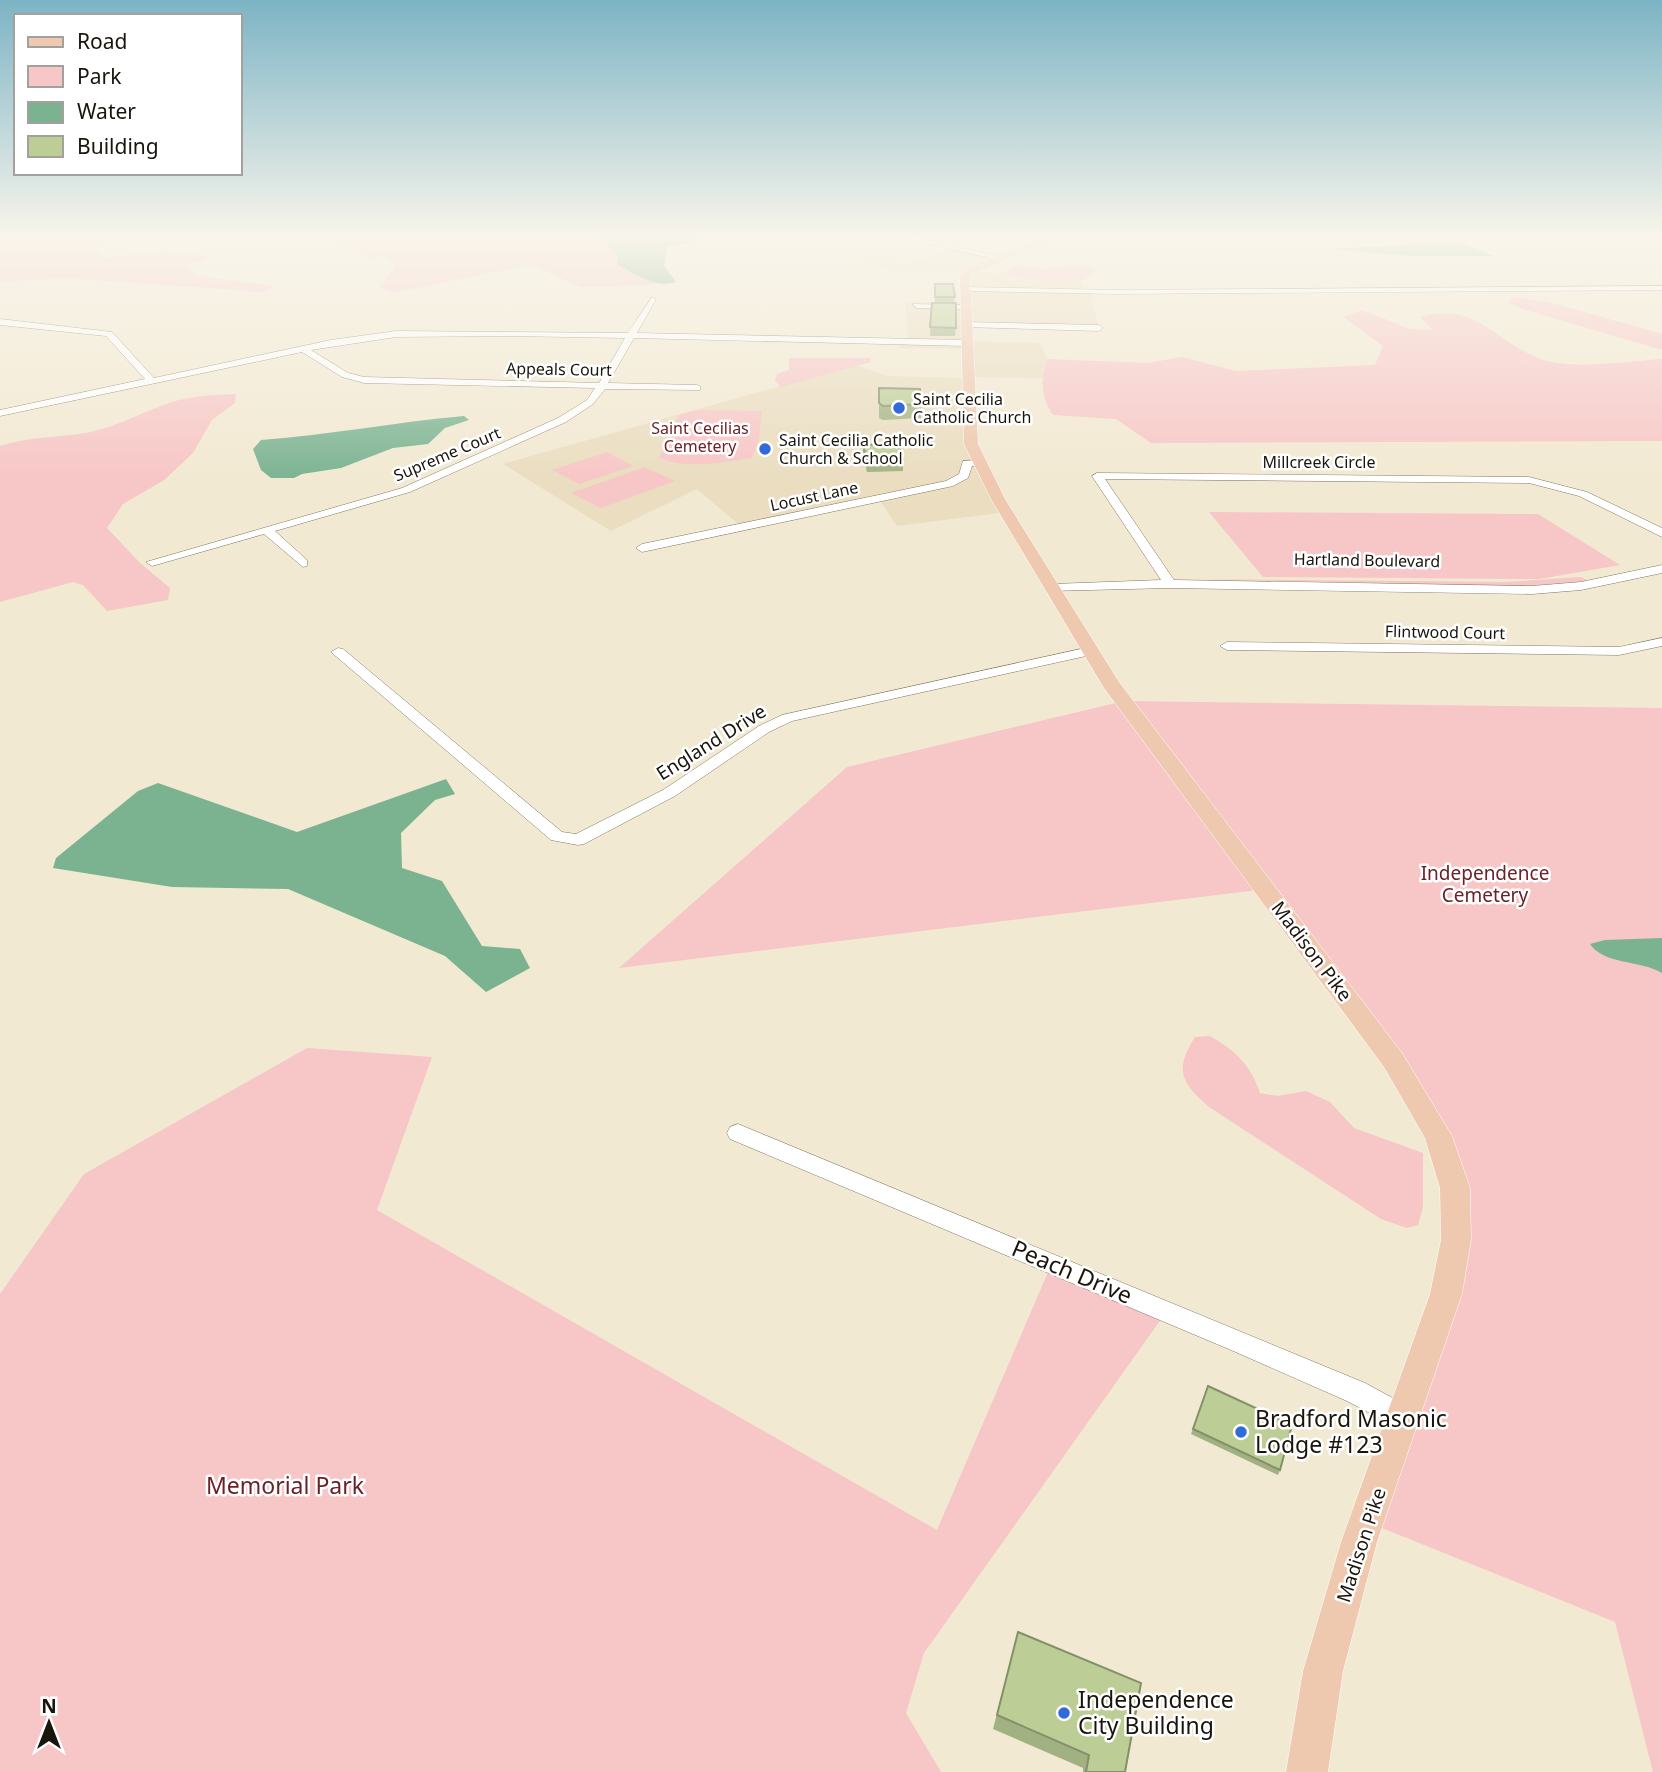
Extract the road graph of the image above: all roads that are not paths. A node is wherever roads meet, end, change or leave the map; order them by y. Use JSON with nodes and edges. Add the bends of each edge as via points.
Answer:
{"nodes":[{"id":1,"x":641,"y":317,"type":"edge"},
{"id":2,"x":966,"y":317,"type":"edge"},
{"id":3,"x":0,"y":321,"type":"edge"},
{"id":4,"x":82,"y":323,"type":"dead end"},
{"id":5,"x":966,"y":325,"type":"junction"},
{"id":6,"x":71,"y":328,"type":"junction"},
{"id":7,"x":1099,"y":328,"type":"dead end"},
{"id":8,"x":630,"y":335,"type":"junction"},
{"id":9,"x":966,"y":343,"type":"junction"},
{"id":10,"x":304,"y":349,"type":"junction"},
{"id":11,"x":152,"y":381,"type":"junction"},
{"id":12,"x":602,"y":386,"type":"junction"},
{"id":13,"x":697,"y":388,"type":"dead end"},
{"id":14,"x":0,"y":413,"type":"edge"},
{"id":15,"x":979,"y":463,"type":"junction"},
{"id":16,"x":267,"y":530,"type":"junction"},
{"id":17,"x":1662,"y":533,"type":"edge"},
{"id":18,"x":642,"y":548,"type":"dead end"},
{"id":19,"x":1662,"y":557,"type":"edge"},
{"id":20,"x":152,"y":562,"type":"dead end"},
{"id":21,"x":303,"y":563,"type":"dead end"},
{"id":22,"x":1662,"y":569,"type":"edge"},
{"id":23,"x":1168,"y":580,"type":"junction"},
{"id":24,"x":1061,"y":587,"type":"junction"},
{"id":25,"x":1662,"y":642,"type":"edge"},
{"id":26,"x":1227,"y":646,"type":"dead end"},
{"id":27,"x":1090,"y":651,"type":"junction"},
{"id":28,"x":338,"y":653,"type":"dead end"},
{"id":29,"x":737,"y":1133,"type":"dead end"},
{"id":30,"x":1404,"y":1418,"type":"junction"},
{"id":31,"x":1307,"y":1772,"type":"edge"}],
"edges":[{"from":1,"to":8,"type":"street","name":"Supreme Court"},
{"from":2,"to":5,"type":"main road","name":"Madison Pike"},
{"from":3,"to":6,"type":"street"},
{"from":4,"to":6,"type":"street"},
{"from":5,"to":7,"type":"street"},
{"from":5,"to":9,"type":"main road","name":"Madison Pike"},
{"from":6,"to":11,"type":"street","via":[[109,334]]},
{"from":8,"to":9,"type":"street"},
{"from":8,"to":10,"type":"street","via":[[432,332]]},
{"from":8,"to":12,"type":"street","name":"Supreme Court"},
{"from":9,"to":15,"type":"main road","name":"Madison Pike","via":[[969,429]]},
{"from":10,"to":11,"type":"street"},
{"from":10,"to":12,"type":"street","name":"Appeals Court","via":[[345,375],[364,380]]},
{"from":11,"to":14,"type":"street"},
{"from":12,"to":13,"type":"street","name":"Appeals Court"},
{"from":12,"to":16,"type":"street","name":"Supreme Court","via":[[590,402],[562,420],[419,486]]},
{"from":15,"to":18,"type":"street","name":"Locust Lane","via":[[967,463],[964,477],[949,484]]},
{"from":15,"to":24,"type":"main road","name":"Madison Pike"},
{"from":16,"to":20,"type":"street","name":"Supreme Court"},
{"from":16,"to":21,"type":"street"},
{"from":17,"to":23,"type":"street","name":"Millcreek Circle","via":[[1583,494],[1529,480],[1097,476]]},
{"from":19,"to":23,"type":"street","name":"Hartland Boulevard","via":[[1539,579]]},
{"from":22,"to":23,"type":"street","name":"Hartland Boulevard","via":[[1581,586],[1532,590]]},
{"from":23,"to":24,"type":"street","name":"Hartland Boulevard","via":[[1087,589]]},
{"from":24,"to":27,"type":"main road","name":"Madison Pike"},
{"from":25,"to":26,"type":"street","name":"Flintwood Court","via":[[1619,651]]},
{"from":27,"to":28,"type":"street","name":"England Drive","via":[[787,718],[669,793],[578,840],[557,836]]},
{"from":27,"to":30,"type":"main road","name":"Madison Pike","via":[[1393,1060],[1438,1136],[1455,1188],[1456,1240],[1446,1294]]},
{"from":29,"to":30,"type":"street","name":"Peach Drive","via":[[1240,1342]]},
{"from":30,"to":31,"type":"main road","name":"Madison Pike","via":[[1359,1542],[1323,1671]]}]}
